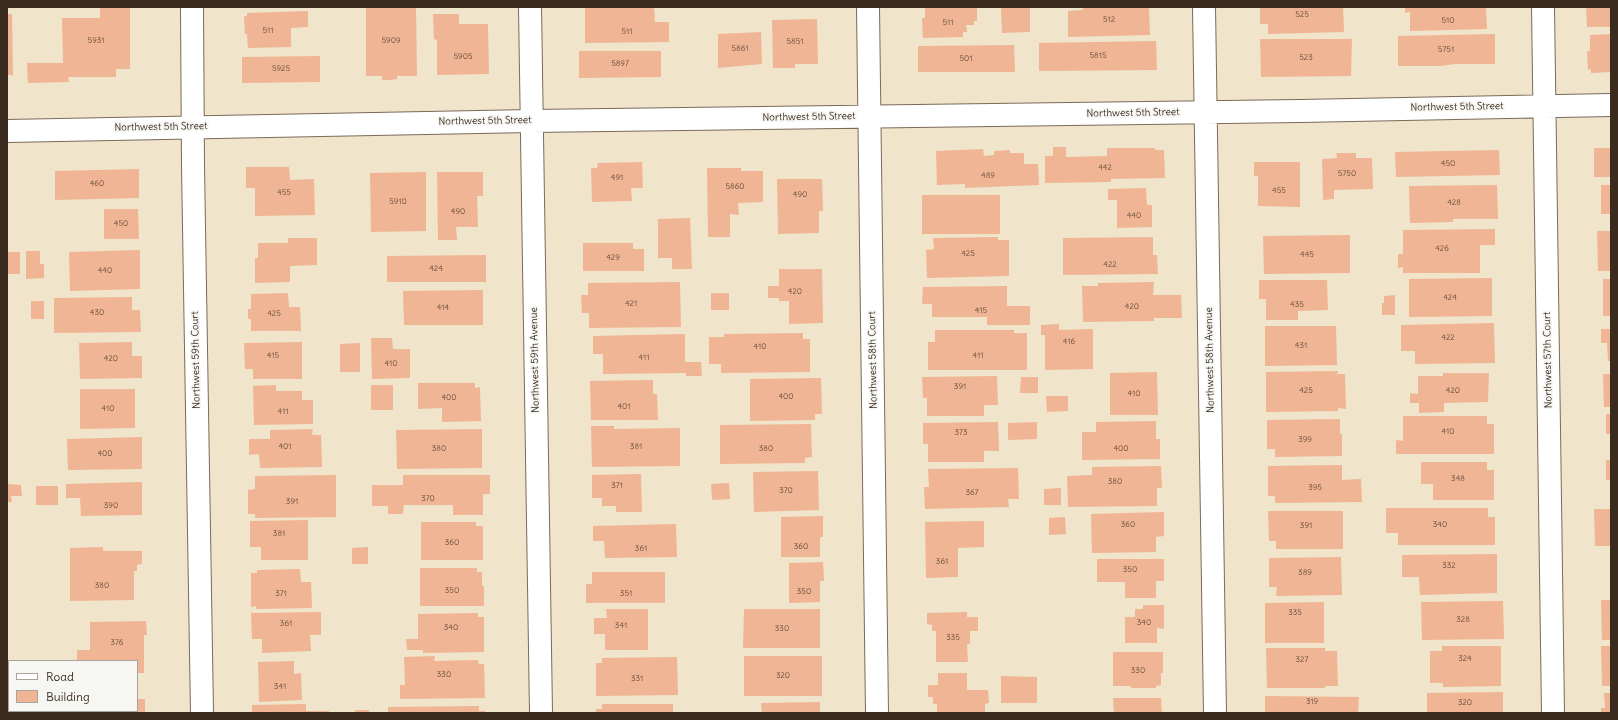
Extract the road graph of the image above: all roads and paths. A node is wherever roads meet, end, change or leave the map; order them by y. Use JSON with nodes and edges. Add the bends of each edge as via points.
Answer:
{"nodes":[{"id":1,"x":192,"y":7,"type":"edge"},
{"id":2,"x":530,"y":7,"type":"edge"},
{"id":3,"x":868,"y":7,"type":"edge"},
{"id":4,"x":1204,"y":7,"type":"edge"},
{"id":5,"x":1543,"y":7,"type":"edge"},
{"id":6,"x":1544,"y":105,"type":"junction"},
{"id":7,"x":1611,"y":105,"type":"edge"},
{"id":8,"x":1206,"y":112,"type":"junction"},
{"id":9,"x":869,"y":116,"type":"junction"},
{"id":10,"x":531,"y":121,"type":"junction"},
{"id":11,"x":192,"y":126,"type":"junction"},
{"id":12,"x":7,"y":131,"type":"edge"},
{"id":13,"x":202,"y":713,"type":"edge"},
{"id":14,"x":541,"y":713,"type":"edge"},
{"id":15,"x":877,"y":713,"type":"edge"},
{"id":16,"x":1215,"y":713,"type":"edge"},
{"id":17,"x":1553,"y":713,"type":"edge"}],
"edges":[{"from":1,"to":11,"type":"street","name":"Northwest 59th Court"},
{"from":2,"to":10,"type":"street","name":"Northwest 59th Avenue"},
{"from":3,"to":9,"type":"street","name":"Northwest 58th Court"},
{"from":4,"to":8,"type":"street","name":"Northwest 58th Avenue"},
{"from":5,"to":6,"type":"street","name":"Northwest 57th Court"},
{"from":6,"to":7,"type":"street","name":"Northwest 5th Street"},
{"from":6,"to":8,"type":"street","name":"Northwest 5th Street"},
{"from":6,"to":17,"type":"street","name":"Northwest 57th Court"},
{"from":8,"to":9,"type":"street","name":"Northwest 5th Street"},
{"from":8,"to":16,"type":"street","name":"Northwest 58th Avenue"},
{"from":9,"to":10,"type":"street","name":"Northwest 5th Street"},
{"from":9,"to":15,"type":"street","name":"Northwest 58th Court"},
{"from":10,"to":11,"type":"street","name":"Northwest 5th Street"},
{"from":10,"to":14,"type":"street","name":"Northwest 59th Avenue"},
{"from":11,"to":12,"type":"street","name":"Northwest 5th Street"},
{"from":11,"to":13,"type":"street","name":"Northwest 59th Court"}]}
